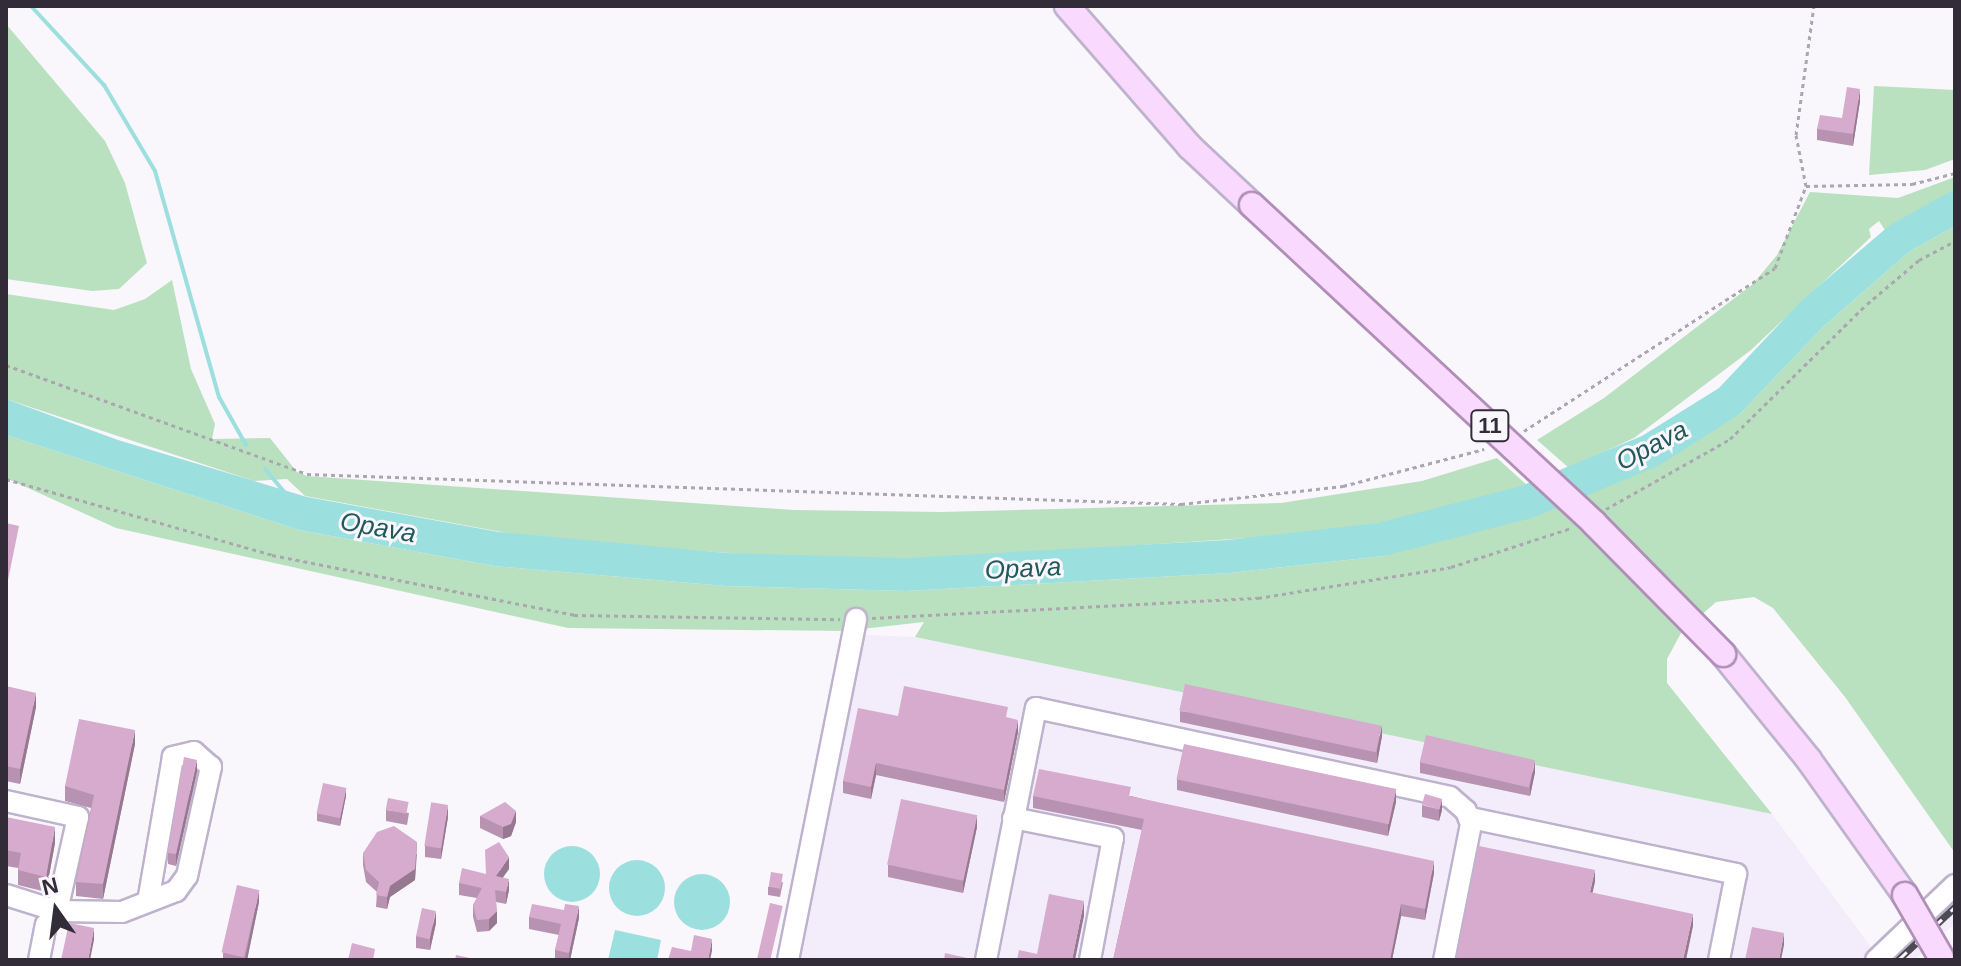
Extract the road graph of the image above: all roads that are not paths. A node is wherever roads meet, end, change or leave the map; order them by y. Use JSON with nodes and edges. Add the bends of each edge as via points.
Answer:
{"nodes":[{"id":1,"x":1067,"y":6,"type":"edge"},
{"id":2,"x":856,"y":619,"type":"road end"},
{"id":3,"x":6,"y":801,"type":"edge"},
{"id":4,"x":1013,"y":818,"type":"junction"},
{"id":5,"x":1471,"y":818,"type":"junction"},
{"id":6,"x":1955,"y":885,"type":"edge"},
{"id":7,"x":6,"y":895,"type":"edge"},
{"id":8,"x":148,"y":901,"type":"junction"},
{"id":9,"x":57,"y":911,"type":"junction"},
{"id":10,"x":1942,"y":958,"type":"edge"},
{"id":11,"x":39,"y":960,"type":"edge"},
{"id":12,"x":788,"y":960,"type":"edge"},
{"id":13,"x":986,"y":960,"type":"edge"},
{"id":14,"x":1090,"y":960,"type":"edge"},
{"id":15,"x":1444,"y":960,"type":"edge"},
{"id":16,"x":1719,"y":960,"type":"edge"},
{"id":17,"x":1876,"y":960,"type":"edge"}],
"edges":[{"from":1,"to":10,"type":"main road","number":"11","bridge":true,"via":[[1190,147],[1594,523],[1723,654],[1809,760],[1905,895]]},
{"from":2,"to":12,"type":"lane"},
{"from":3,"to":9,"type":"lane","via":[[78,817]]},
{"from":4,"to":5,"type":"lane","via":[[1036,708],[1438,793]]},
{"from":4,"to":13,"type":"lane"},
{"from":4,"to":14,"type":"lane","via":[[1113,838]]},
{"from":5,"to":15,"type":"lane"},
{"from":5,"to":16,"type":"lane","via":[[1736,874]]},
{"from":6,"to":17,"type":"lane"},
{"from":7,"to":9,"type":"lane"},
{"from":8,"to":8,"type":"lane","via":[[173,757],[194,752],[211,767],[187,876],[176,891]]},
{"from":8,"to":9,"type":"lane","via":[[122,912]]},
{"from":9,"to":11,"type":"lane","via":[[46,925]]}]}
